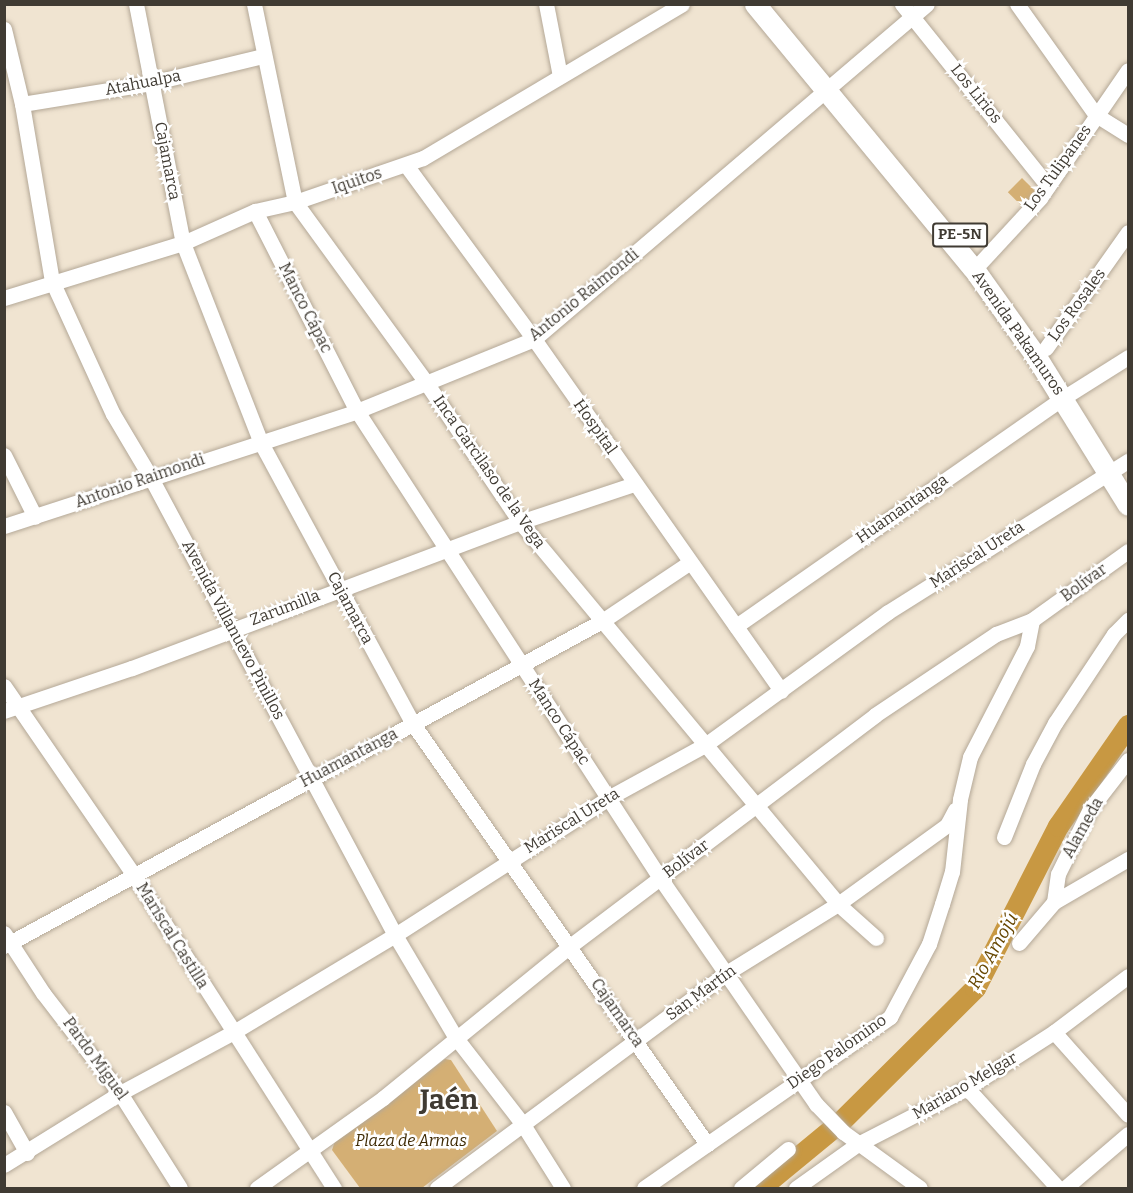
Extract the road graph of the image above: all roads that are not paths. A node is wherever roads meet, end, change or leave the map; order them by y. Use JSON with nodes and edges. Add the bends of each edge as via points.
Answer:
{"nodes":[{"id":1,"x":136,"y":4,"type":"edge"},
{"id":2,"x":254,"y":4,"type":"edge"},
{"id":3,"x":546,"y":4,"type":"edge"},
{"id":4,"x":682,"y":4,"type":"edge"},
{"id":5,"x":755,"y":4,"type":"edge"},
{"id":6,"x":771,"y":4,"type":"edge"},
{"id":7,"x":927,"y":4,"type":"edge"},
{"id":8,"x":1017,"y":4,"type":"edge"},
{"id":9,"x":907,"y":10,"type":"edge"},
{"id":10,"x":4,"y":29,"type":"edge"},
{"id":11,"x":263,"y":56,"type":"junction"},
{"id":12,"x":1128,"y":70,"type":"edge"},
{"id":13,"x":560,"y":76,"type":"junction"},
{"id":14,"x":151,"y":83,"type":"junction"},
{"id":15,"x":832,"y":86,"type":"junction"},
{"id":16,"x":4,"y":96,"type":"edge"},
{"id":17,"x":22,"y":101,"type":"junction"},
{"id":18,"x":1096,"y":115,"type":"junction"},
{"id":19,"x":1128,"y":135,"type":"edge"},
{"id":20,"x":406,"y":165,"type":"junction"},
{"id":21,"x":1047,"y":185,"type":"junction"},
{"id":22,"x":295,"y":202,"type":"junction"},
{"id":23,"x":255,"y":211,"type":"junction"},
{"id":24,"x":1128,"y":232,"type":"edge"},
{"id":25,"x":183,"y":243,"type":"junction"},
{"id":26,"x":981,"y":262,"type":"junction"},
{"id":27,"x":52,"y":281,"type":"junction"},
{"id":28,"x":4,"y":298,"type":"edge"},
{"id":29,"x":534,"y":339,"type":"junction"},
{"id":30,"x":1046,"y":348,"type":"junction"},
{"id":31,"x":1128,"y":357,"type":"edge"},
{"id":32,"x":427,"y":384,"type":"junction"},
{"id":33,"x":1069,"y":394,"type":"junction"},
{"id":34,"x":357,"y":411,"type":"junction"},
{"id":35,"x":260,"y":441,"type":"junction"},
{"id":36,"x":4,"y":455,"type":"edge"},
{"id":37,"x":1121,"y":470,"type":"edge"},
{"id":38,"x":151,"y":478,"type":"junction"},
{"id":39,"x":634,"y":484,"type":"junction"},
{"id":40,"x":1128,"y":505,"type":"edge"},
{"id":41,"x":35,"y":517,"type":"junction"},
{"id":42,"x":520,"y":522,"type":"junction"},
{"id":43,"x":4,"y":526,"type":"edge"},
{"id":44,"x":1128,"y":550,"type":"edge"},
{"id":45,"x":445,"y":551,"type":"junction"},
{"id":46,"x":690,"y":563,"type":"junction"},
{"id":47,"x":339,"y":587,"type":"junction"},
{"id":48,"x":1032,"y":620,"type":"junction"},
{"id":49,"x":1128,"y":620,"type":"edge"},
{"id":50,"x":602,"y":621,"type":"junction"},
{"id":51,"x":736,"y":626,"type":"junction"},
{"id":52,"x":231,"y":629,"type":"junction"},
{"id":53,"x":523,"y":665,"type":"junction"},
{"id":54,"x":4,"y":686,"type":"edge"},
{"id":55,"x":781,"y":691,"type":"junction"},
{"id":56,"x":11,"y":709,"type":"edge"},
{"id":57,"x":413,"y":724,"type":"junction"},
{"id":58,"x":705,"y":745,"type":"junction"},
{"id":59,"x":1128,"y":760,"type":"edge"},
{"id":60,"x":312,"y":777,"type":"junction"},
{"id":61,"x":608,"y":798,"type":"junction"},
{"id":62,"x":960,"y":799,"type":"junction"},
{"id":63,"x":759,"y":805,"type":"junction"},
{"id":64,"x":1004,"y":837,"type":"dead end"},
{"id":65,"x":1128,"y":859,"type":"edge"},
{"id":66,"x":510,"y":860,"type":"junction"},
{"id":67,"x":133,"y":874,"type":"junction"},
{"id":68,"x":660,"y":878,"type":"junction"},
{"id":69,"x":1054,"y":902,"type":"junction"},
{"id":70,"x":838,"y":904,"type":"junction"},
{"id":71,"x":395,"y":935,"type":"junction"},
{"id":72,"x":876,"y":938,"type":"dead end"},
{"id":73,"x":7,"y":941,"type":"edge"},
{"id":74,"x":1019,"y":943,"type":"dead end"},
{"id":75,"x":570,"y":946,"type":"junction"},
{"id":76,"x":728,"y":972,"type":"junction"},
{"id":77,"x":1128,"y":976,"type":"edge"},
{"id":78,"x":1054,"y":1032,"type":"junction"},
{"id":79,"x":232,"y":1033,"type":"junction"},
{"id":80,"x":456,"y":1038,"type":"junction"},
{"id":81,"x":636,"y":1041,"type":"junction"},
{"id":82,"x":797,"y":1079,"type":"junction"},
{"id":83,"x":967,"y":1089,"type":"junction"},
{"id":84,"x":120,"y":1093,"type":"junction"},
{"id":85,"x":4,"y":1112,"type":"edge"},
{"id":86,"x":1128,"y":1115,"type":"edge"},
{"id":87,"x":522,"y":1123,"type":"junction"},
{"id":88,"x":1128,"y":1134,"type":"edge"},
{"id":89,"x":707,"y":1144,"type":"junction"},
{"id":90,"x":858,"y":1144,"type":"junction"},
{"id":91,"x":788,"y":1149,"type":"dead end"},
{"id":92,"x":310,"y":1152,"type":"junction"},
{"id":93,"x":27,"y":1153,"type":"junction"},
{"id":94,"x":4,"y":1165,"type":"edge"},
{"id":95,"x":180,"y":1188,"type":"edge"},
{"id":96,"x":257,"y":1188,"type":"edge"},
{"id":97,"x":334,"y":1188,"type":"edge"},
{"id":98,"x":438,"y":1188,"type":"edge"},
{"id":99,"x":563,"y":1188,"type":"edge"},
{"id":100,"x":644,"y":1188,"type":"edge"},
{"id":101,"x":741,"y":1188,"type":"edge"},
{"id":102,"x":796,"y":1188,"type":"edge"},
{"id":103,"x":920,"y":1188,"type":"edge"},
{"id":104,"x":1058,"y":1188,"type":"edge"},
{"id":105,"x":1065,"y":1188,"type":"edge"}],
"edges":[{"from":1,"to":14,"type":"street","name":"Cajamarca"},
{"from":2,"to":11,"type":"street","name":"Inca Garcilaso de la Vega"},
{"from":3,"to":13,"type":"street"},
{"from":4,"to":13,"type":"street","name":"Iquitos"},
{"from":5,"to":15,"type":"highway","name":"Avenida Pakamuros","number":"PE-5N"},
{"from":6,"to":15,"type":"highway","name":"Avenida Pakamuros","number":"PE-5N"},
{"from":7,"to":9,"type":"street","name":"Antonio Raimondi"},
{"from":8,"to":18,"type":"street"},
{"from":9,"to":15,"type":"street","name":"Antonio Raimondi"},
{"from":9,"to":21,"type":"street","name":"Los Lirios"},
{"from":10,"to":17,"type":"street","name":"Avenida Villanuevo Pinillos"},
{"from":11,"to":14,"type":"street","name":"Atahualpa"},
{"from":11,"to":22,"type":"street","name":"Inca Garcilaso de la Vega"},
{"from":12,"to":18,"type":"street","name":"Los Tulipanes"},
{"from":13,"to":20,"type":"street","name":"Iquitos"},
{"from":14,"to":17,"type":"street","name":"Atahualpa"},
{"from":14,"to":25,"type":"street","name":"Cajamarca"},
{"from":15,"to":26,"type":"highway","name":"Avenida Pakamuros","number":"PE-5N"},
{"from":15,"to":29,"type":"street","name":"Antonio Raimondi"},
{"from":15,"to":33,"type":"highway","name":"Avenida Pakamuros","number":"PE-5N"},
{"from":16,"to":17,"type":"street","name":"Atahualpa"},
{"from":17,"to":27,"type":"street","name":"Avenida Villanuevo Pinillos"},
{"from":18,"to":19,"type":"street"},
{"from":18,"to":21,"type":"street","name":"Los Tulipanes"},
{"from":20,"to":22,"type":"street","name":"Iquitos"},
{"from":20,"to":29,"type":"street","name":"Hospital"},
{"from":21,"to":26,"type":"street","name":"Los Tulipanes"},
{"from":22,"to":23,"type":"street","name":"Iquitos"},
{"from":22,"to":32,"type":"street","name":"Inca Garcilaso de la Vega"},
{"from":23,"to":25,"type":"street","name":"Iquitos"},
{"from":23,"to":34,"type":"street","name":"Manco Cápac"},
{"from":24,"to":30,"type":"street","name":"Los Rosales"},
{"from":25,"to":27,"type":"street","name":"Iquitos"},
{"from":25,"to":35,"type":"street","name":"Cajamarca"},
{"from":26,"to":30,"type":"highway","name":"Avenida Pakamuros","number":"PE-5N"},
{"from":27,"to":28,"type":"street","name":"Iquitos"},
{"from":27,"to":38,"type":"street","name":"Avenida Villanuevo Pinillos","via":[[113,414]]},
{"from":29,"to":32,"type":"street","name":"Antonio Raimondi"},
{"from":29,"to":39,"type":"street","name":"Hospital"},
{"from":30,"to":33,"type":"highway","name":"Avenida Pakamuros","number":"PE-5N"},
{"from":31,"to":33,"type":"street","name":"Huamantanga"},
{"from":32,"to":34,"type":"street","name":"Antonio Raimondi"},
{"from":32,"to":42,"type":"street","name":"Inca Garcilaso de la Vega"},
{"from":33,"to":37,"type":"highway","name":"Avenida Pakamuros","number":"PE-5N"},
{"from":33,"to":51,"type":"street","name":"Huamantanga"},
{"from":34,"to":35,"type":"street","name":"Antonio Raimondi"},
{"from":34,"to":45,"type":"street","name":"Manco Cápac"},
{"from":35,"to":38,"type":"street","name":"Antonio Raimondi"},
{"from":35,"to":47,"type":"street","name":"Cajamarca"},
{"from":36,"to":41,"type":"street"},
{"from":37,"to":40,"type":"highway","name":"Avenida Pakamuros","number":"PE-5N"},
{"from":37,"to":55,"type":"street","name":"Mariscal Ureta","via":[[888,612]]},
{"from":38,"to":41,"type":"street","name":"Antonio Raimondi"},
{"from":38,"to":52,"type":"street","name":"Avenida Villanuevo Pinillos"},
{"from":39,"to":42,"type":"street","name":"Zarumilla"},
{"from":39,"to":46,"type":"street","name":"Hospital"},
{"from":41,"to":43,"type":"street","name":"Antonio Raimondi"},
{"from":42,"to":45,"type":"street","name":"Zarumilla"},
{"from":42,"to":50,"type":"street","name":"Inca Garcilaso de la Vega"},
{"from":44,"to":48,"type":"street","name":"Bolívar"},
{"from":45,"to":47,"type":"street","name":"Zarumilla"},
{"from":45,"to":53,"type":"street","name":"Manco Cápac"},
{"from":46,"to":50,"type":"street","name":"Huamantanga"},
{"from":46,"to":51,"type":"street","name":"Hospital"},
{"from":47,"to":52,"type":"street","name":"Zarumilla"},
{"from":47,"to":57,"type":"street","name":"Cajamarca"},
{"from":48,"to":62,"type":"street","name":"Diego Palomino","via":[[1027,646],[970,757]]},
{"from":48,"to":63,"type":"street","name":"Bolívar","via":[[996,634],[908,692]]},
{"from":49,"to":64,"type":"street","via":[[1114,634],[1055,723],[1033,764]]},
{"from":50,"to":53,"type":"street","name":"Huamantanga"},
{"from":50,"to":58,"type":"street","name":"Inca Garcilaso de la Vega"},
{"from":51,"to":55,"type":"street","name":"Hospital"},
{"from":52,"to":56,"type":"street","name":"Zarumilla"},
{"from":52,"to":60,"type":"street","name":"Avenida Villanuevo Pinillos"},
{"from":53,"to":57,"type":"street","name":"Huamantanga"},
{"from":53,"to":61,"type":"street","name":"Manco Cápac"},
{"from":54,"to":56,"type":"street","name":"Mariscal Castilla"},
{"from":55,"to":58,"type":"street","name":"Mariscal Ureta"},
{"from":56,"to":67,"type":"street","name":"Mariscal Castilla"},
{"from":57,"to":60,"type":"street","name":"Huamantanga"},
{"from":57,"to":66,"type":"street","name":"Cajamarca"},
{"from":58,"to":61,"type":"street","name":"Mariscal Ureta"},
{"from":58,"to":63,"type":"street","name":"Inca Garcilaso de la Vega"},
{"from":59,"to":69,"type":"street","name":"Alameda","via":[[1090,809],[1058,874]]},
{"from":60,"to":67,"type":"street","name":"Huamantanga"},
{"from":60,"to":71,"type":"street","name":"Avenida Villanuevo Pinillos"},
{"from":61,"to":66,"type":"street","name":"Mariscal Ureta"},
{"from":61,"to":68,"type":"street","name":"Manco Cápac"},
{"from":62,"to":70,"type":"street","name":"San Martín","via":[[947,825]]},
{"from":62,"to":82,"type":"street","name":"Diego Palomino","via":[[952,872],[929,944],[894,1023]]},
{"from":63,"to":68,"type":"street","name":"Bolívar"},
{"from":63,"to":70,"type":"street","name":"Inca Garcilaso de la Vega"},
{"from":65,"to":69,"type":"street"},
{"from":66,"to":71,"type":"street","name":"Mariscal Ureta"},
{"from":66,"to":75,"type":"street","name":"Cajamarca"},
{"from":67,"to":73,"type":"street","name":"Huamantanga"},
{"from":67,"to":79,"type":"street","name":"Mariscal Castilla"},
{"from":68,"to":75,"type":"street","name":"Bolívar"},
{"from":68,"to":76,"type":"street","name":"Manco Cápac"},
{"from":69,"to":74,"type":"street"},
{"from":70,"to":72,"type":"street","name":"Inca Garcilaso de la Vega"},
{"from":70,"to":76,"type":"street","name":"San Martín"},
{"from":71,"to":79,"type":"street","name":"Mariscal Ureta"},
{"from":71,"to":80,"type":"street","name":"Avenida Villanuevo Pinillos"},
{"from":73,"to":84,"type":"street","name":"Pardo Miguel"},
{"from":75,"to":80,"type":"street","name":"Bolívar"},
{"from":75,"to":81,"type":"street","name":"Cajamarca"},
{"from":76,"to":81,"type":"street","name":"San Martín"},
{"from":76,"to":82,"type":"street","name":"Manco Cápac"},
{"from":77,"to":78,"type":"street","name":"Mariano Melgar"},
{"from":78,"to":83,"type":"street","name":"Mariano Melgar"},
{"from":78,"to":86,"type":"street"},
{"from":79,"to":84,"type":"street","name":"Mariscal Ureta"},
{"from":79,"to":92,"type":"street","name":"Mariscal Castilla"},
{"from":80,"to":87,"type":"street","name":"Avenida Villanuevo Pinillos"},
{"from":80,"to":92,"type":"street","name":"Bolívar"},
{"from":81,"to":87,"type":"street","name":"San Martín"},
{"from":81,"to":89,"type":"street","name":"Cajamarca"},
{"from":82,"to":89,"type":"street","name":"Diego Palomino"},
{"from":82,"to":90,"type":"street","name":"Manco Cápac","via":[[816,1104]]},
{"from":83,"to":90,"type":"street","name":"Mariano Melgar"},
{"from":83,"to":104,"type":"street"},
{"from":84,"to":93,"type":"street","name":"Mariscal Ureta"},
{"from":84,"to":95,"type":"street","name":"Pardo Miguel"},
{"from":85,"to":93,"type":"street"},
{"from":87,"to":98,"type":"street","name":"San Martín"},
{"from":87,"to":99,"type":"street","name":"Avenida Villanuevo Pinillos"},
{"from":88,"to":105,"type":"street"},
{"from":89,"to":100,"type":"street","name":"Diego Palomino"},
{"from":90,"to":102,"type":"street","name":"Mariano Melgar"},
{"from":90,"to":103,"type":"street","name":"Manco Cápac"},
{"from":91,"to":101,"type":"street"},
{"from":92,"to":96,"type":"street","name":"Bolívar"},
{"from":92,"to":97,"type":"street","name":"Mariscal Castilla"},
{"from":93,"to":94,"type":"street","name":"Mariscal Ureta"}]}
